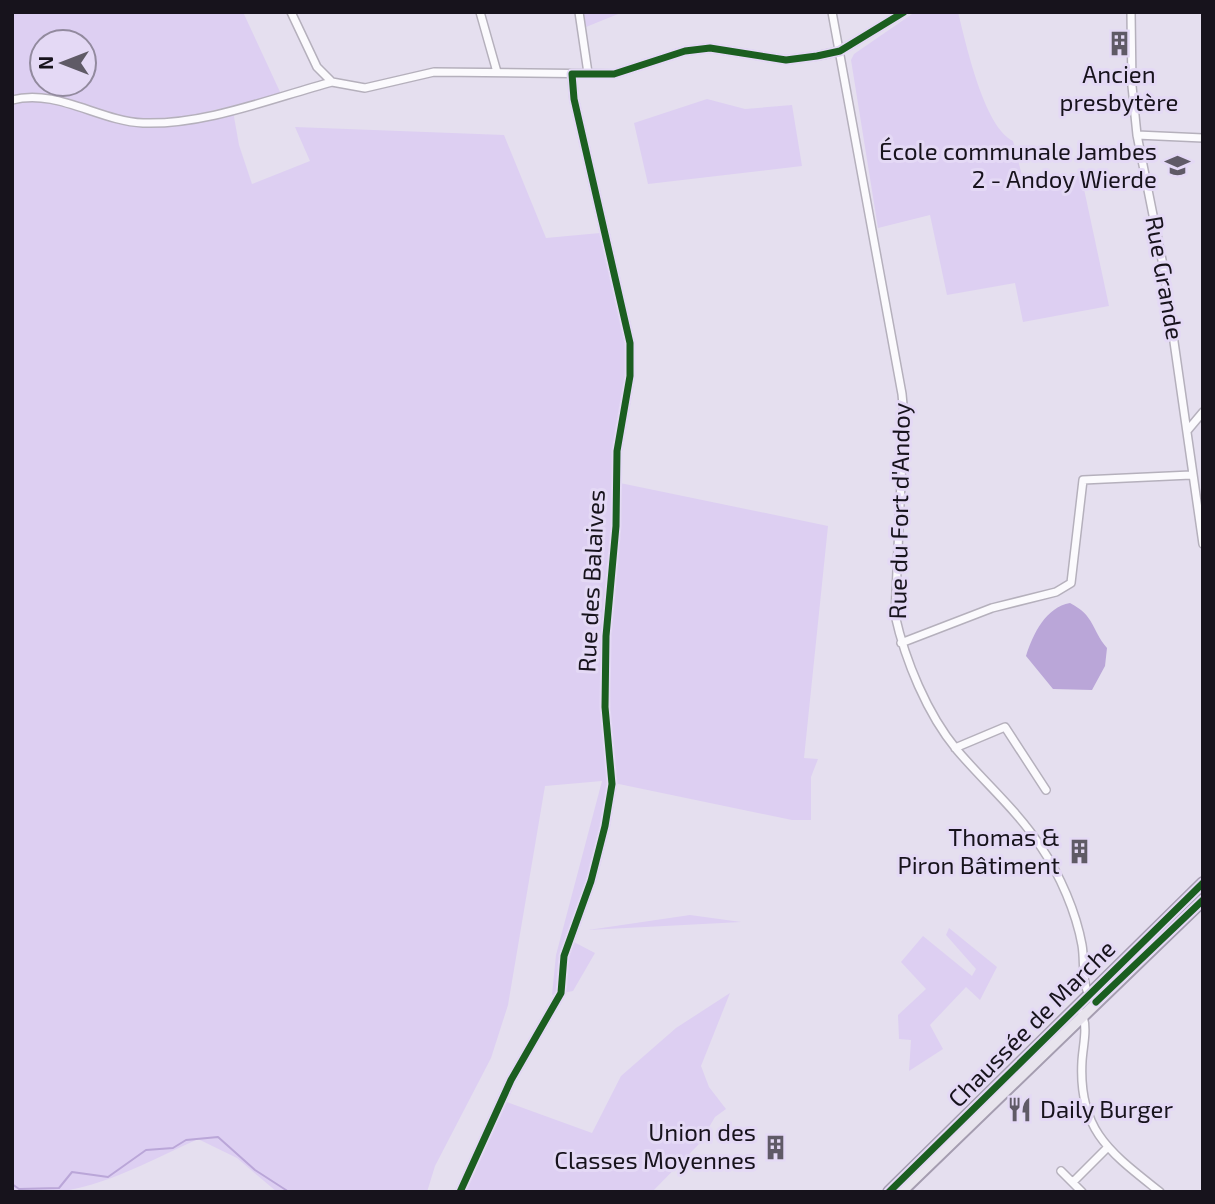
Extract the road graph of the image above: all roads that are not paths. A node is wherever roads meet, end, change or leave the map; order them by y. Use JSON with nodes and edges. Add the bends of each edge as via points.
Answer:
{"nodes":[{"id":1,"x":291,"y":12,"type":"edge"},
{"id":2,"x":480,"y":12,"type":"edge"},
{"id":3,"x":579,"y":12,"type":"edge"},
{"id":4,"x":832,"y":12,"type":"edge"},
{"id":5,"x":904,"y":12,"type":"edge"},
{"id":6,"x":1131,"y":12,"type":"edge"},
{"id":7,"x":840,"y":51,"type":"junction"},
{"id":8,"x":497,"y":72,"type":"junction"},
{"id":9,"x":588,"y":73,"type":"junction"},
{"id":10,"x":572,"y":74,"type":"junction"},
{"id":11,"x":332,"y":82,"type":"junction"},
{"id":12,"x":12,"y":100,"type":"edge"},
{"id":13,"x":1137,"y":135,"type":"junction"},
{"id":14,"x":1203,"y":138,"type":"edge"},
{"id":15,"x":1203,"y":412,"type":"edge"},
{"id":16,"x":1187,"y":431,"type":"junction"},
{"id":17,"x":1191,"y":475,"type":"junction"},
{"id":18,"x":1203,"y":544,"type":"edge"},
{"id":19,"x":901,"y":643,"type":"junction"},
{"id":20,"x":955,"y":748,"type":"junction"},
{"id":21,"x":1045,"y":790,"type":"dead end"},
{"id":22,"x":1203,"y":883,"type":"edge"},
{"id":23,"x":1203,"y":900,"type":"edge"},
{"id":24,"x":1092,"y":999,"type":"junction"},
{"id":25,"x":1080,"y":1011,"type":"junction"},
{"id":26,"x":1107,"y":1148,"type":"junction"},
{"id":27,"x":1061,"y":1171,"type":"dead end"},
{"id":28,"x":1073,"y":1182,"type":"junction"},
{"id":29,"x":460,"y":1192,"type":"edge"},
{"id":30,"x":888,"y":1192,"type":"edge"},
{"id":31,"x":901,"y":1192,"type":"edge"},
{"id":32,"x":1082,"y":1192,"type":"edge"},
{"id":33,"x":1160,"y":1192,"type":"edge"}],
"edges":[{"from":1,"to":11,"type":"street","via":[[317,67]]},
{"from":2,"to":8,"type":"street"},
{"from":3,"to":9,"type":"street"},
{"from":4,"to":7,"type":"street","name":"Rue du Fort d'Andoy"},
{"from":5,"to":7,"type":"street"},
{"from":6,"to":13,"type":"street","name":"Rue Grande"},
{"from":7,"to":9,"type":"street","via":[[786,60],[710,48],[685,51],[614,74]]},
{"from":7,"to":19,"type":"street","name":"Rue du Fort d'Andoy","via":[[902,394],[895,615]]},
{"from":8,"to":10,"type":"street"},
{"from":8,"to":11,"type":"street","via":[[434,72],[365,88]]},
{"from":9,"to":10,"type":"street"},
{"from":10,"to":29,"type":"street","name":"Rue des Balaives","via":[[630,343],[630,376],[617,451],[606,636],[605,707],[612,784],[591,881],[564,956],[561,993],[511,1080]]},
{"from":11,"to":12,"type":"street","via":[[194,118],[145,123],[56,100]]},
{"from":13,"to":14,"type":"street"},
{"from":13,"to":16,"type":"street","name":"Rue Grande","via":[[1163,265]]},
{"from":15,"to":16,"type":"street"},
{"from":16,"to":17,"type":"street","name":"Rue Grande"},
{"from":17,"to":18,"type":"street","name":"Rue Grande"},
{"from":17,"to":19,"type":"street","via":[[1083,480],[1071,583]]},
{"from":19,"to":20,"type":"street","name":"Rue du Fort d'Andoy"},
{"from":20,"to":21,"type":"street","via":[[1005,727]]},
{"from":20,"to":24,"type":"street","name":"Rue du Fort d'Andoy","via":[[1041,847],[1071,906]]},
{"from":22,"to":24,"type":"main road","name":"Chaussée de Marche"},
{"from":23,"to":24,"type":"main road","name":"Chaussée de Marche"},
{"from":24,"to":25,"type":"main road","name":"Chaussée de Marche"},
{"from":25,"to":26,"type":"street","via":[[1084,1103]]},
{"from":25,"to":30,"type":"main road","name":"Chaussée de Marche"},
{"from":25,"to":31,"type":"main road","name":"Chaussée de Marche"},
{"from":26,"to":28,"type":"street"},
{"from":26,"to":33,"type":"street"},
{"from":27,"to":28,"type":"street"},
{"from":28,"to":32,"type":"street"}]}
